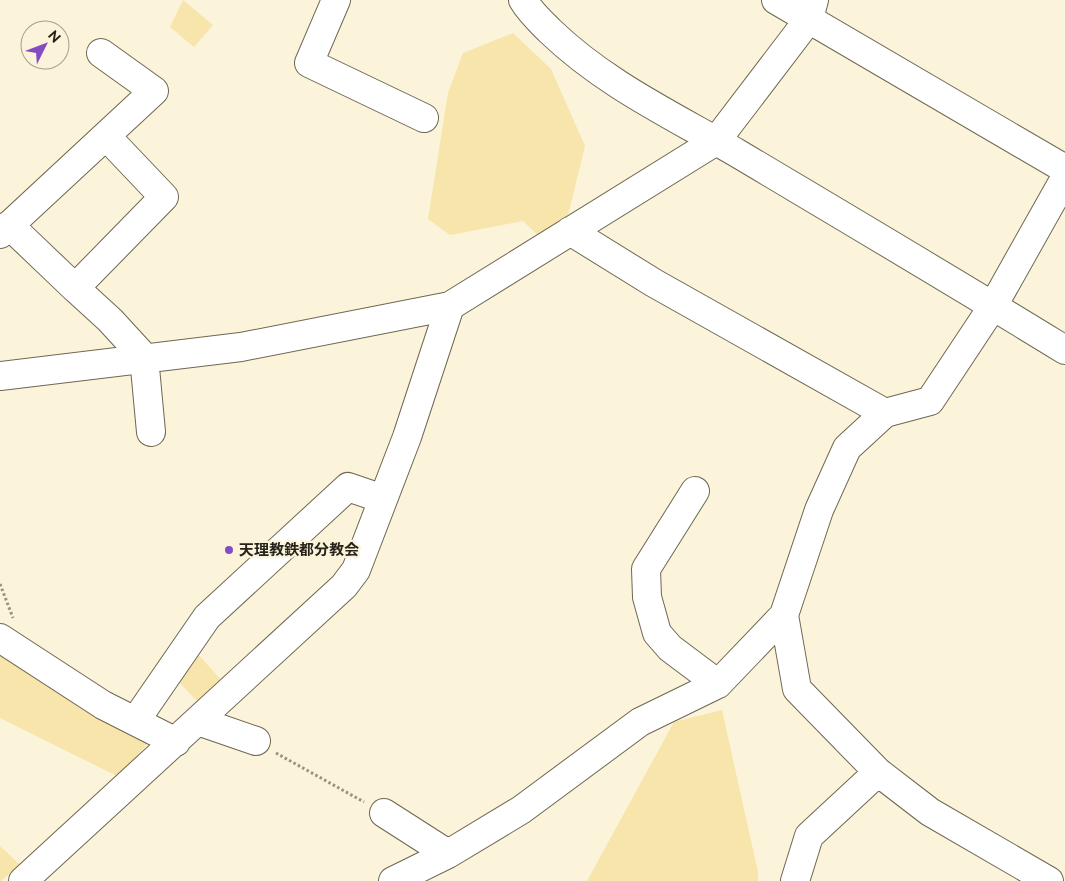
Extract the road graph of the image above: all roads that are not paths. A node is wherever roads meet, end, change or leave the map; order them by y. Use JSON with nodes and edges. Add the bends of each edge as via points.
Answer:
{"nodes":[{"id":1,"x":336,"y":0,"type":"edge"},
{"id":2,"x":523,"y":0,"type":"edge"},
{"id":3,"x":776,"y":0,"type":"edge"},
{"id":4,"x":812,"y":10,"type":"edge"},
{"id":5,"x":101,"y":52,"type":"dead end"},
{"id":6,"x":424,"y":118,"type":"dead end"},
{"id":7,"x":106,"y":136,"type":"junction"},
{"id":8,"x":716,"y":141,"type":"junction"},
{"id":9,"x":1065,"y":169,"type":"edge"},
{"id":10,"x":1065,"y":178,"type":"edge"},
{"id":11,"x":5,"y":229,"type":"edge"},
{"id":12,"x":570,"y":232,"type":"junction"},
{"id":13,"x":75,"y":288,"type":"junction"},
{"id":14,"x":450,"y":306,"type":"junction"},
{"id":15,"x":993,"y":306,"type":"junction"},
{"id":16,"x":1065,"y":350,"type":"edge"},
{"id":17,"x":144,"y":357,"type":"junction"},
{"id":18,"x":1,"y":378,"type":"edge"},
{"id":19,"x":885,"y":413,"type":"junction"},
{"id":20,"x":151,"y":432,"type":"dead end"},
{"id":21,"x":695,"y":491,"type":"dead end"},
{"id":22,"x":383,"y":499,"type":"junction"},
{"id":23,"x":784,"y":615,"type":"junction"},
{"id":24,"x":8,"y":636,"type":"edge"},
{"id":25,"x":718,"y":684,"type":"junction"},
{"id":26,"x":136,"y":720,"type":"junction"},
{"id":27,"x":198,"y":721,"type":"junction"},
{"id":28,"x":256,"y":741,"type":"road end"},
{"id":29,"x":176,"y":742,"type":"junction"},
{"id":30,"x":878,"y":772,"type":"junction"},
{"id":31,"x":384,"y":814,"type":"road end"},
{"id":32,"x":448,"y":854,"type":"junction"},
{"id":33,"x":23,"y":881,"type":"edge"},
{"id":34,"x":393,"y":881,"type":"edge"},
{"id":35,"x":795,"y":881,"type":"edge"},
{"id":36,"x":1049,"y":881,"type":"edge"}],
"edges":[{"from":1,"to":6,"type":"street","via":[[309,63]]},
{"from":2,"to":8,"type":"street","via":[[560,40],[593,68]]},
{"from":3,"to":4,"type":"street"},
{"from":4,"to":8,"type":"street"},
{"from":4,"to":9,"type":"street"},
{"from":5,"to":7,"type":"street","via":[[154,91]]},
{"from":7,"to":11,"type":"street"},
{"from":7,"to":13,"type":"street","via":[[164,197]]},
{"from":8,"to":12,"type":"street"},
{"from":8,"to":15,"type":"street"},
{"from":10,"to":15,"type":"street"},
{"from":11,"to":13,"type":"street"},
{"from":12,"to":14,"type":"street"},
{"from":12,"to":19,"type":"street"},
{"from":13,"to":17,"type":"street"},
{"from":14,"to":17,"type":"street","via":[[241,347]]},
{"from":14,"to":22,"type":"street"},
{"from":15,"to":16,"type":"street"},
{"from":15,"to":19,"type":"street","via":[[930,401]]},
{"from":17,"to":18,"type":"street"},
{"from":17,"to":20,"type":"street"},
{"from":19,"to":23,"type":"street","via":[[847,448],[819,510]]},
{"from":21,"to":25,"type":"street","via":[[646,568],[648,596],[657,633],[670,648]]},
{"from":22,"to":26,"type":"street","via":[[348,487],[207,617]]},
{"from":22,"to":27,"type":"street","via":[[356,570],[344,586]]},
{"from":23,"to":25,"type":"street"},
{"from":23,"to":30,"type":"street","via":[[797,689]]},
{"from":24,"to":26,"type":"street","via":[[103,705]]},
{"from":25,"to":32,"type":"street","via":[[640,722],[521,810]]},
{"from":26,"to":29,"type":"street"},
{"from":27,"to":28,"type":"street"},
{"from":27,"to":29,"type":"street"},
{"from":29,"to":33,"type":"street"},
{"from":30,"to":35,"type":"street","via":[[810,836]]},
{"from":30,"to":36,"type":"street","via":[[930,812]]},
{"from":31,"to":32,"type":"street"},
{"from":32,"to":34,"type":"street"}]}
